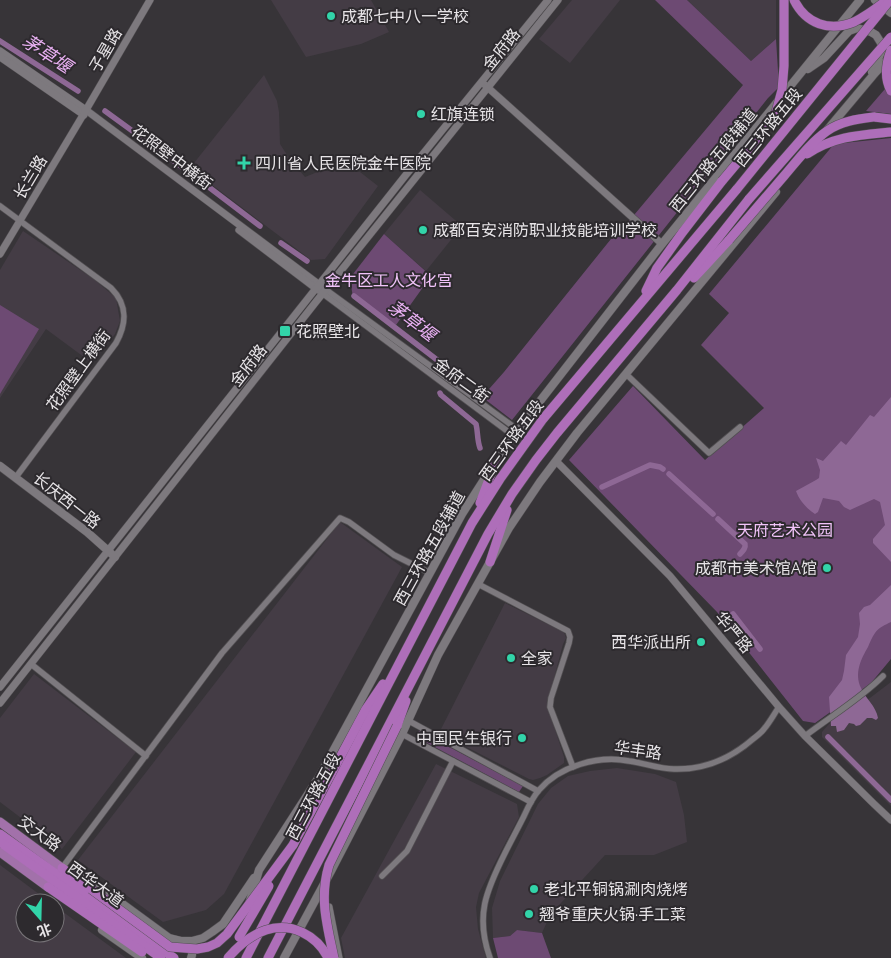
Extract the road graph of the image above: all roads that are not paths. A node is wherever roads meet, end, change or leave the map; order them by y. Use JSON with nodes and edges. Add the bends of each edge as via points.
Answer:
{"nodes":[{"id":1,"x":150,"y":0,"type":"edge"},
{"id":2,"x":548,"y":0,"type":"edge"},
{"id":3,"x":558,"y":0,"type":"edge"},
{"id":4,"x":784,"y":0,"type":"edge"},
{"id":5,"x":794,"y":0,"type":"edge"},
{"id":6,"x":860,"y":0,"type":"edge"},
{"id":7,"x":875,"y":0,"type":"edge"},
{"id":8,"x":889,"y":0,"type":"edge"},
{"id":9,"x":891,"y":13,"type":"edge"},
{"id":10,"x":891,"y":37,"type":"edge"},
{"id":11,"x":891,"y":50,"type":"edge"},
{"id":12,"x":0,"y":51,"type":"edge"},
{"id":13,"x":891,"y":56,"type":"edge"},
{"id":14,"x":0,"y":57,"type":"edge"},
{"id":15,"x":800,"y":74,"type":"junction"},
{"id":16,"x":481,"y":82,"type":"junction"},
{"id":17,"x":866,"y":83,"type":"junction"},
{"id":18,"x":487,"y":87,"type":"junction"},
{"id":19,"x":891,"y":91,"type":"edge"},
{"id":20,"x":85,"y":112,"type":"junction"},
{"id":21,"x":891,"y":119,"type":"edge"},
{"id":22,"x":891,"y":132,"type":"edge"},
{"id":23,"x":793,"y":165,"type":"junction"},
{"id":24,"x":0,"y":206,"type":"edge"},
{"id":25,"x":20,"y":221,"type":"junction"},
{"id":26,"x":662,"y":244,"type":"junction"},
{"id":27,"x":0,"y":254,"type":"edge"},
{"id":28,"x":321,"y":289,"type":"junction"},
{"id":29,"x":678,"y":290,"type":"junction"},
{"id":30,"x":640,"y":304,"type":"junction"},
{"id":31,"x":626,"y":374,"type":"junction"},
{"id":32,"x":740,"y":427,"type":"dead end"},
{"id":33,"x":516,"y":433,"type":"junction"},
{"id":34,"x":496,"y":461,"type":"junction"},
{"id":35,"x":556,"y":461,"type":"junction"},
{"id":36,"x":0,"y":466,"type":"edge"},
{"id":37,"x":16,"y":477,"type":"junction"},
{"id":38,"x":512,"y":494,"type":"junction"},
{"id":39,"x":472,"y":523,"type":"junction"},
{"id":40,"x":108,"y":551,"type":"junction"},
{"id":41,"x":115,"y":557,"type":"junction"},
{"id":42,"x":490,"y":562,"type":"junction"},
{"id":43,"x":430,"y":573,"type":"junction"},
{"id":44,"x":478,"y":584,"type":"junction"},
{"id":45,"x":406,"y":650,"type":"junction"},
{"id":46,"x":422,"y":661,"type":"junction"},
{"id":47,"x":30,"y":664,"type":"junction"},
{"id":48,"x":883,"y":676,"type":"dead end"},
{"id":49,"x":0,"y":687,"type":"edge"},
{"id":50,"x":0,"y":703,"type":"edge"},
{"id":51,"x":779,"y":707,"type":"junction"},
{"id":52,"x":408,"y":721,"type":"junction"},
{"id":53,"x":402,"y":734,"type":"junction"},
{"id":54,"x":805,"y":736,"type":"junction"},
{"id":55,"x":146,"y":756,"type":"junction"},
{"id":56,"x":453,"y":761,"type":"junction"},
{"id":57,"x":573,"y":767,"type":"junction"},
{"id":58,"x":538,"y":791,"type":"junction"},
{"id":59,"x":531,"y":802,"type":"junction"},
{"id":60,"x":891,"y":820,"type":"edge"},
{"id":61,"x":0,"y":822,"type":"edge"},
{"id":62,"x":0,"y":834,"type":"edge"},
{"id":63,"x":0,"y":842,"type":"edge"},
{"id":64,"x":293,"y":845,"type":"junction"},
{"id":65,"x":0,"y":852,"type":"edge"},
{"id":66,"x":259,"y":870,"type":"junction"},
{"id":67,"x":331,"y":871,"type":"junction"},
{"id":68,"x":382,"y":876,"type":"dead end"},
{"id":69,"x":55,"y":877,"type":"junction"},
{"id":70,"x":119,"y":910,"type":"junction"},
{"id":71,"x":107,"y":928,"type":"junction"},
{"id":72,"x":131,"y":932,"type":"junction"},
{"id":73,"x":192,"y":941,"type":"junction"},
{"id":74,"x":145,"y":942,"type":"junction"},
{"id":75,"x":170,"y":947,"type":"junction"},
{"id":76,"x":142,"y":958,"type":"edge"},
{"id":77,"x":153,"y":958,"type":"edge"},
{"id":78,"x":161,"y":958,"type":"edge"},
{"id":79,"x":174,"y":958,"type":"edge"},
{"id":80,"x":190,"y":958,"type":"edge"},
{"id":81,"x":228,"y":958,"type":"edge"},
{"id":82,"x":233,"y":958,"type":"edge"},
{"id":83,"x":246,"y":958,"type":"edge"},
{"id":84,"x":268,"y":958,"type":"edge"},
{"id":85,"x":284,"y":958,"type":"edge"},
{"id":86,"x":328,"y":958,"type":"edge"},
{"id":87,"x":334,"y":958,"type":"edge"},
{"id":88,"x":339,"y":958,"type":"edge"},
{"id":89,"x":490,"y":958,"type":"edge"}],
"edges":[{"from":1,"to":20,"type":"street","name":"子星路"},
{"from":2,"to":16,"type":"street","name":"金府路"},
{"from":3,"to":18,"type":"street","name":"金府路"},
{"from":4,"to":30,"type":"highway","bridge":true,"via":[[784,66],[776,112],[657,268]]},
{"from":5,"to":8,"type":"highway","bridge":true,"via":[[806,16],[827,26],[854,22]]},
{"from":6,"to":15,"type":"main road","name":"西三环路五段辅道"},
{"from":7,"to":9,"type":"main road"},
{"from":8,"to":30,"type":"highway","name":"西三环路五段","bridge":true},
{"from":10,"to":29,"type":"highway","name":"西三环路五段","bridge":true,"via":[[749,199]]},
{"from":11,"to":19,"type":"highway","bridge":true,"via":[[886,73]]},
{"from":12,"to":20,"type":"street","name":"花照壁中横街"},
{"from":13,"to":17,"type":"main road"},
{"from":14,"to":20,"type":"street","name":"花照壁中横街"},
{"from":15,"to":17,"type":"main road","via":[[824,58],[848,31],[857,28],[876,35],[881,43],[882,50]]},
{"from":15,"to":26,"type":"main road","name":"西三环路五段辅道"},
{"from":16,"to":18,"type":"street"},
{"from":16,"to":28,"type":"street","name":"金府路","via":[[405,176]]},
{"from":17,"to":31,"type":"main road"},
{"from":18,"to":26,"type":"street"},
{"from":18,"to":28,"type":"street","name":"金府路"},
{"from":20,"to":25,"type":"street","name":"长兰路"},
{"from":20,"to":28,"type":"street","name":"花照壁中横街"},
{"from":21,"to":23,"type":"highway","bridge":true,"via":[[865,118],[840,124],[827,131]]},
{"from":22,"to":23,"type":"highway","bridge":true,"via":[[841,138],[809,153]]},
{"from":23,"to":29,"type":"highway","bridge":true,"via":[[729,240],[694,278]]},
{"from":24,"to":25,"type":"street","name":"花照壁上横街"},
{"from":25,"to":27,"type":"street","name":"长兰路"},
{"from":25,"to":37,"type":"street","name":"花照壁上横街","via":[[111,288],[121,301],[125,318],[116,343]]},
{"from":26,"to":33,"type":"main road","name":"西三环路五段辅道"},
{"from":28,"to":33,"type":"street","name":"金府二街"},
{"from":28,"to":40,"type":"street","name":"金府路"},
{"from":28,"to":41,"type":"street","name":"金府路"},
{"from":29,"to":38,"type":"highway","name":"西三环路五段","via":[[557,433]]},
{"from":30,"to":39,"type":"highway","name":"西三环路五段","via":[[544,419]]},
{"from":31,"to":32,"type":"street","via":[[709,453]]},
{"from":31,"to":35,"type":"main road"},
{"from":33,"to":34,"type":"main road","name":"西三环路五段辅道"},
{"from":34,"to":39,"type":"highway"},
{"from":34,"to":43,"type":"main road","name":"西三环路五段辅道"},
{"from":35,"to":42,"type":"main road","via":[[509,528]]},
{"from":35,"to":51,"type":"street","name":"华严路","via":[[670,576]]},
{"from":36,"to":37,"type":"main road","name":"长庆西一路"},
{"from":37,"to":40,"type":"main road","name":"长庆西一路"},
{"from":38,"to":42,"type":"highway"},
{"from":38,"to":46,"type":"highway","name":"西三环路五段"},
{"from":39,"to":45,"type":"highway","name":"西三环路五段"},
{"from":40,"to":41,"type":"main road","name":"长庆西一路"},
{"from":40,"to":49,"type":"street","name":"金府路"},
{"from":41,"to":47,"type":"street","name":"金府路"},
{"from":42,"to":44,"type":"main road"},
{"from":43,"to":55,"type":"street","via":[[394,555],[340,518],[222,653]]},
{"from":43,"to":66,"type":"main road","name":"西三环路五段辅道","via":[[318,777]]},
{"from":44,"to":52,"type":"main road","via":[[438,654]]},
{"from":44,"to":57,"type":"street","via":[[568,631],[569,643],[550,707]]},
{"from":45,"to":64,"type":"highway","via":[[366,709]]},
{"from":45,"to":83,"type":"highway","name":"西三环路五段"},
{"from":46,"to":84,"type":"highway","name":"西三环路五段"},
{"from":46,"to":87,"type":"highway","bridge":true,"via":[[397,726],[329,865],[324,897]]},
{"from":47,"to":50,"type":"street","name":"金府路"},
{"from":47,"to":55,"type":"street"},
{"from":48,"to":54,"type":"street","via":[[859,698]]},
{"from":51,"to":54,"type":"street","name":"华严路"},
{"from":51,"to":57,"type":"street","name":"华丰路","via":[[764,730],[743,748],[723,760],[699,767],[673,769],[605,759]]},
{"from":52,"to":53,"type":"main road"},
{"from":52,"to":58,"type":"street"},
{"from":53,"to":56,"type":"street"},
{"from":53,"to":67,"type":"main road"},
{"from":54,"to":60,"type":"street","name":"华严路"},
{"from":55,"to":69,"type":"street"},
{"from":56,"to":59,"type":"street"},
{"from":56,"to":68,"type":"street","via":[[407,851]]},
{"from":57,"to":58,"type":"street","name":"华丰路"},
{"from":58,"to":59,"type":"street","name":"华丰路"},
{"from":59,"to":89,"type":"street","name":"华丰路","via":[[487,894],[483,914],[484,936]]},
{"from":61,"to":69,"type":"main road","name":"交大路"},
{"from":62,"to":69,"type":"highway","name":"西华大道"},
{"from":63,"to":69,"type":"highway","name":"西华大道"},
{"from":64,"to":75,"type":"highway","bridge":true,"via":[[228,934],[203,948]]},
{"from":64,"to":81,"type":"highway","bridge":true},
{"from":65,"to":69,"type":"main road"},
{"from":66,"to":73,"type":"main road","via":[[223,924],[203,938]]},
{"from":66,"to":82,"type":"main road","name":"西三环路五段辅道","via":[[244,932]]},
{"from":67,"to":85,"type":"main road"},
{"from":67,"to":88,"type":"street","via":[[329,910]]},
{"from":69,"to":70,"type":"highway","bridge":true,"via":[[91,889]]},
{"from":69,"to":71,"type":"highway","via":[[74,905]]},
{"from":69,"to":72,"type":"highway","name":"西华大道"},
{"from":69,"to":73,"type":"main road","via":[[98,886],[169,938]]},
{"from":69,"to":76,"type":"main road","via":[[78,912]]},
{"from":70,"to":72,"type":"highway","bridge":true},
{"from":70,"to":75,"type":"highway","bridge":true},
{"from":71,"to":72,"type":"highway"},
{"from":71,"to":77,"type":"highway"},
{"from":72,"to":74,"type":"highway","name":"西华大道"},
{"from":73,"to":80,"type":"main road"},
{"from":74,"to":75,"type":"highway","bridge":true},
{"from":74,"to":77,"type":"highway"},
{"from":74,"to":78,"type":"highway","name":"西华大道"},
{"from":74,"to":79,"type":"highway","name":"西华大道"},
{"from":81,"to":86,"type":"highway","bridge":true,"via":[[249,939],[279,927],[310,936]]}]}
